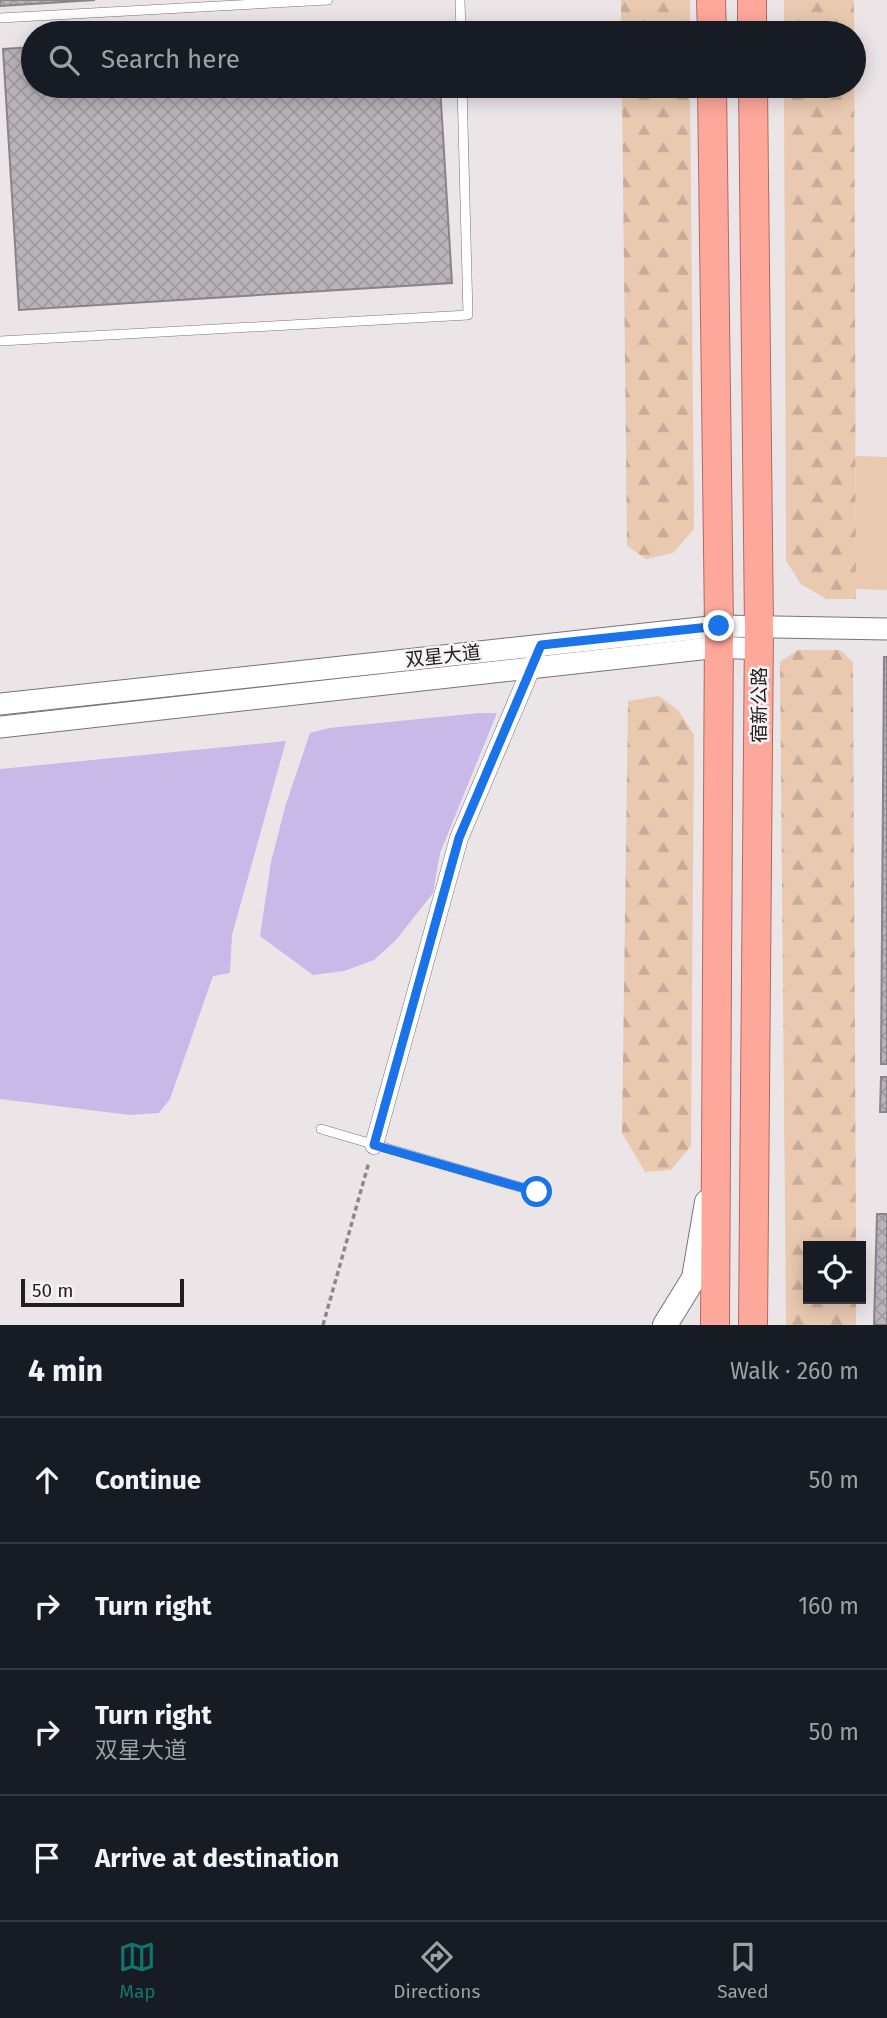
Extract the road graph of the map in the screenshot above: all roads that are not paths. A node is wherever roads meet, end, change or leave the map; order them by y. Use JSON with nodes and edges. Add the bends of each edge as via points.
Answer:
{"nodes":[{"id":1,"x":328,"y":0,"type":"edge"},
{"id":2,"x":460,"y":0,"type":"edge"},
{"id":3,"x":711,"y":0,"type":"edge"},
{"id":4,"x":752,"y":0,"type":"edge"},
{"id":5,"x":0,"y":18,"type":"edge"},
{"id":6,"x":461,"y":21,"type":"edge"},
{"id":7,"x":712,"y":21,"type":"edge"},
{"id":8,"x":752,"y":21,"type":"edge"},
{"id":9,"x":462,"y":98,"type":"edge"},
{"id":10,"x":712,"y":98,"type":"edge"},
{"id":11,"x":753,"y":98,"type":"edge"},
{"id":12,"x":0,"y":341,"type":"edge"},
{"id":13,"x":887,"y":629,"type":"edge"},
{"id":14,"x":719,"y":637,"type":"junction"},
{"id":15,"x":759,"y":638,"type":"junction"},
{"id":16,"x":541,"y":645,"type":"junction"},
{"id":17,"x":532,"y":668,"type":"junction"},
{"id":18,"x":0,"y":704,"type":"edge"},
{"id":19,"x":0,"y":727,"type":"edge"},
{"id":20,"x":321,"y":1129,"type":"dead end"},
{"id":21,"x":374,"y":1145,"type":"junction"},
{"id":22,"x":716,"y":1150,"type":"junction"},
{"id":23,"x":537,"y":1192,"type":"dead end"},
{"id":24,"x":665,"y":1325,"type":"edge"},
{"id":25,"x":715,"y":1325,"type":"edge"},
{"id":26,"x":753,"y":1325,"type":"edge"}],
"edges":[{"from":1,"to":5,"type":"lane"},
{"from":2,"to":6,"type":"lane"},
{"from":3,"to":7,"type":"highway"},
{"from":4,"to":8,"type":"highway"},
{"from":9,"to":12,"type":"lane","via":[[468,315]]},
{"from":10,"to":14,"type":"highway"},
{"from":11,"to":15,"type":"highway","name":"宿新公路"},
{"from":13,"to":15,"type":"street","name":"双星大道"},
{"from":14,"to":15,"type":"street","name":"双星大道"},
{"from":14,"to":16,"type":"street","name":"双星大道"},
{"from":14,"to":17,"type":"street","name":"双星大道"},
{"from":14,"to":22,"type":"highway"},
{"from":15,"to":26,"type":"highway","name":"宿新公路"},
{"from":16,"to":17,"type":"street"},
{"from":16,"to":18,"type":"street","name":"双星大道"},
{"from":17,"to":19,"type":"street","name":"双星大道"},
{"from":17,"to":21,"type":"street","via":[[459,838]]},
{"from":20,"to":21,"type":"lane"},
{"from":21,"to":23,"type":"lane"},
{"from":22,"to":24,"type":"main road","via":[[694,1278]]},
{"from":22,"to":25,"type":"highway"}]}
